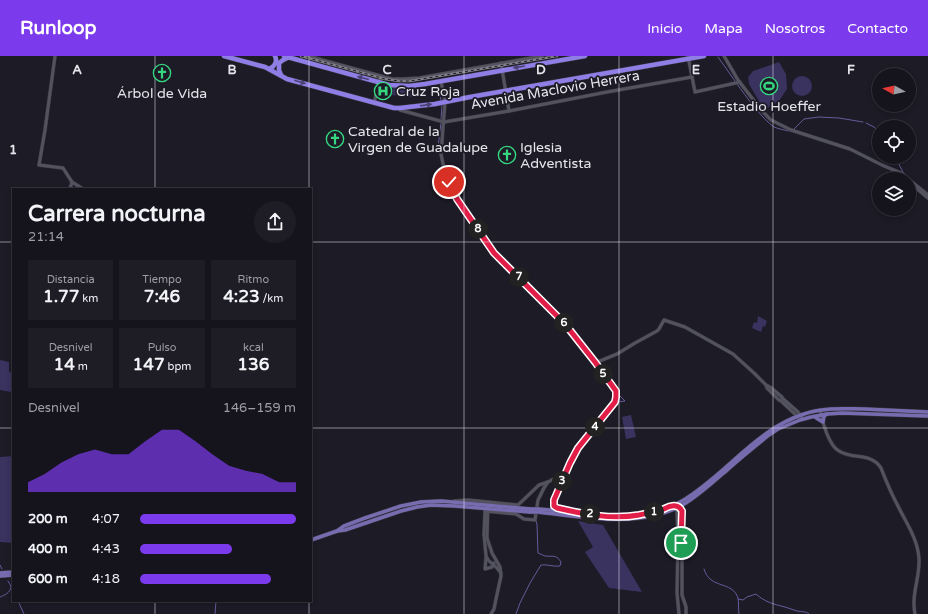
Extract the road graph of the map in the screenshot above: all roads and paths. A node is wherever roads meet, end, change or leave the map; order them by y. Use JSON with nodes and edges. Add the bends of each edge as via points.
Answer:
{"nodes":[{"id":1,"x":55,"y":56,"type":"edge"},
{"id":2,"x":224,"y":56,"type":"edge"},
{"id":3,"x":275,"y":56,"type":"edge"},
{"id":4,"x":308,"y":56,"type":"edge"},
{"id":5,"x":542,"y":56,"type":"edge"},
{"id":6,"x":585,"y":56,"type":"edge"},
{"id":7,"x":704,"y":56,"type":"edge"},
{"id":8,"x":724,"y":56,"type":"edge"},
{"id":9,"x":286,"y":57,"type":"edge"},
{"id":10,"x":689,"y":57,"type":"edge"},
{"id":11,"x":277,"y":63,"type":"junction"},
{"id":12,"x":501,"y":63,"type":"junction"},
{"id":13,"x":269,"y":69,"type":"junction"},
{"id":14,"x":502,"y":70,"type":"junction"},
{"id":15,"x":282,"y":76,"type":"junction"},
{"id":16,"x":381,"y":76,"type":"junction"},
{"id":17,"x":692,"y":77,"type":"junction"},
{"id":18,"x":441,"y":81,"type":"junction"},
{"id":19,"x":379,"y":82,"type":"junction"},
{"id":20,"x":740,"y":82,"type":"junction"},
{"id":21,"x":506,"y":91,"type":"junction"},
{"id":22,"x":374,"y":102,"type":"junction"},
{"id":23,"x":445,"y":102,"type":"junction"},
{"id":24,"x":400,"y":110,"type":"dead end"},
{"id":25,"x":509,"y":110,"type":"junction"},
{"id":26,"x":444,"y":122,"type":"junction"},
{"id":27,"x":898,"y":172,"type":"edge"},
{"id":28,"x":72,"y":182,"type":"junction"},
{"id":29,"x":916,"y":186,"type":"edge"},
{"id":30,"x":916,"y":187,"type":"edge"},
{"id":31,"x":70,"y":188,"type":"edge"},
{"id":32,"x":81,"y":188,"type":"edge"},
{"id":33,"x":922,"y":191,"type":"junction"},
{"id":34,"x":928,"y":195,"type":"edge"},
{"id":35,"x":928,"y":198,"type":"edge"},
{"id":36,"x":595,"y":362,"type":"junction"},
{"id":37,"x":820,"y":410,"type":"junction"},
{"id":38,"x":928,"y":412,"type":"edge"},
{"id":39,"x":827,"y":414,"type":"junction"},
{"id":40,"x":821,"y":415,"type":"junction"},
{"id":41,"x":928,"y":416,"type":"edge"},
{"id":42,"x":812,"y":417,"type":"junction"},
{"id":43,"x":800,"y":418,"type":"junction"},
{"id":44,"x":823,"y":422,"type":"junction"},
{"id":45,"x":566,"y":472,"type":"junction"},
{"id":46,"x":548,"y":482,"type":"junction"},
{"id":47,"x":682,"y":501,"type":"junction"},
{"id":48,"x":487,"y":506,"type":"junction"},
{"id":49,"x":673,"y":506,"type":"junction"},
{"id":50,"x":679,"y":507,"type":"junction"},
{"id":51,"x":516,"y":511,"type":"junction"},
{"id":52,"x":538,"y":511,"type":"junction"},
{"id":53,"x":580,"y":513,"type":"junction"},
{"id":54,"x":337,"y":531,"type":"junction"},
{"id":55,"x":312,"y":540,"type":"edge"},
{"id":56,"x":491,"y":551,"type":"junction"},
{"id":57,"x":486,"y":552,"type":"junction"},
{"id":58,"x":680,"y":552,"type":"junction"},
{"id":59,"x":486,"y":556,"type":"junction"},
{"id":60,"x":496,"y":560,"type":"junction"},
{"id":61,"x":494,"y":565,"type":"junction"},
{"id":62,"x":12,"y":572,"type":"edge"},
{"id":63,"x":0,"y":573,"type":"edge"},
{"id":64,"x":501,"y":573,"type":"junction"},
{"id":65,"x":12,"y":575,"type":"edge"},
{"id":66,"x":0,"y":576,"type":"edge"},
{"id":67,"x":679,"y":612,"type":"edge"},
{"id":68,"x":491,"y":614,"type":"edge"},
{"id":69,"x":686,"y":614,"type":"edge"},
{"id":70,"x":915,"y":614,"type":"edge"}],
"edges":[{"from":1,"to":28,"type":"street","via":[[39,164],[63,168]]},
{"from":2,"to":13,"type":"highway"},
{"from":3,"to":11,"type":"highway"},
{"from":4,"to":16,"type":"street"},
{"from":5,"to":12,"type":"street"},
{"from":6,"to":14,"type":"highway","one_way":true},
{"from":7,"to":10,"type":"highway"},
{"from":8,"to":20,"type":"street"},
{"from":9,"to":11,"type":"highway"},
{"from":19,"to":9,"type":"highway","one_way":true},
{"from":10,"to":17,"type":"street"},
{"from":10,"to":21,"type":"highway"},
{"from":11,"to":13,"type":"highway"},
{"from":11,"to":15,"type":"highway"},
{"from":12,"to":14,"type":"street"},
{"from":12,"to":16,"type":"street","via":[[414,79],[399,80]]},
{"from":13,"to":15,"type":"highway"},
{"from":14,"to":18,"type":"highway"},
{"from":14,"to":21,"type":"street"},
{"from":15,"to":22,"type":"highway","one_way":true},
{"from":16,"to":19,"type":"street"},
{"from":17,"to":20,"type":"street","via":[[695,92]]},
{"from":17,"to":25,"type":"street","name":"Avenida Maclovio Herrera"},
{"from":18,"to":19,"type":"highway","via":[[405,86]]},
{"from":18,"to":23,"type":"street"},
{"from":19,"to":22,"type":"street"},
{"from":20,"to":27,"type":"street","via":[[766,116],[774,122],[850,149]]},
{"from":21,"to":23,"type":"highway"},
{"from":21,"to":25,"type":"street"},
{"from":22,"to":23,"type":"highway","one_way":true,"via":[[394,108]]},
{"from":23,"to":26,"type":"street"},
{"from":24,"to":26,"type":"street","name":"Avenida Maclovio Herrera"},
{"from":25,"to":26,"type":"street","name":"Avenida Maclovio Herrera"},
{"from":26,"to":36,"type":"street","via":[[442,162],[457,199],[494,253],[565,324]]},
{"from":28,"to":31,"type":"street"},
{"from":28,"to":32,"type":"street"},
{"from":29,"to":33,"type":"street"},
{"from":30,"to":33,"type":"street"},
{"from":33,"to":34,"type":"street"},
{"from":33,"to":35,"type":"street"},
{"from":36,"to":43,"type":"street","via":[[617,354],[659,329],[664,320],[685,327],[733,354]]},
{"from":36,"to":45,"type":"street","via":[[614,388],[615,402],[578,448]]},
{"from":37,"to":38,"type":"main road"},
{"from":37,"to":40,"type":"street"},
{"from":37,"to":43,"type":"main road","via":[[805,413]]},
{"from":39,"to":40,"type":"main road"},
{"from":39,"to":41,"type":"main road"},
{"from":39,"to":44,"type":"main road"},
{"from":40,"to":42,"type":"main road"},
{"from":40,"to":44,"type":"street"},
{"from":42,"to":43,"type":"main road"},
{"from":42,"to":44,"type":"main road"},
{"from":43,"to":47,"type":"main road","via":[[789,420],[767,432]]},
{"from":43,"to":50,"type":"main road","via":[[769,435]]},
{"from":44,"to":70,"type":"street","via":[[831,443],[837,450],[872,459],[881,468],[914,537],[918,554]]},
{"from":45,"to":46,"type":"street"},
{"from":45,"to":53,"type":"main road","via":[[553,504],[557,508]]},
{"from":46,"to":48,"type":"street","via":[[540,485],[518,505]]},
{"from":46,"to":51,"type":"street","via":[[538,500],[535,520],[524,519]]},
{"from":47,"to":49,"type":"main road"},
{"from":47,"to":50,"type":"main road"},
{"from":48,"to":51,"type":"main road"},
{"from":48,"to":51,"type":"street"},
{"from":48,"to":54,"type":"main road","via":[[417,507]]},
{"from":48,"to":54,"type":"main road","via":[[434,501],[411,504],[344,526]]},
{"from":48,"to":56,"type":"street","via":[[486,536]]},
{"from":48,"to":57,"type":"street","via":[[484,534]]},
{"from":49,"to":50,"type":"main road"},
{"from":49,"to":53,"type":"main road","via":[[629,516]]},
{"from":50,"to":52,"type":"main road","via":[[653,515],[622,520]]},
{"from":50,"to":58,"type":"street"},
{"from":51,"to":52,"type":"main road","bridge":true},
{"from":52,"to":53,"type":"main road"},
{"from":54,"to":55,"type":"main road"},
{"from":56,"to":57,"type":"street"},
{"from":56,"to":60,"type":"street"},
{"from":57,"to":59,"type":"street"},
{"from":58,"to":67,"type":"street","via":[[677,593]]},
{"from":58,"to":69,"type":"street","via":[[682,595]]},
{"from":59,"to":61,"type":"street"},
{"from":59,"to":61,"type":"street","via":[[485,569]]},
{"from":60,"to":61,"type":"street"},
{"from":60,"to":64,"type":"street"},
{"from":61,"to":64,"type":"street"},
{"from":62,"to":63,"type":"main road"},
{"from":64,"to":68,"type":"street","via":[[500,586]]},
{"from":65,"to":66,"type":"main road"},
{"from":67,"to":69,"type":"street"}]}
